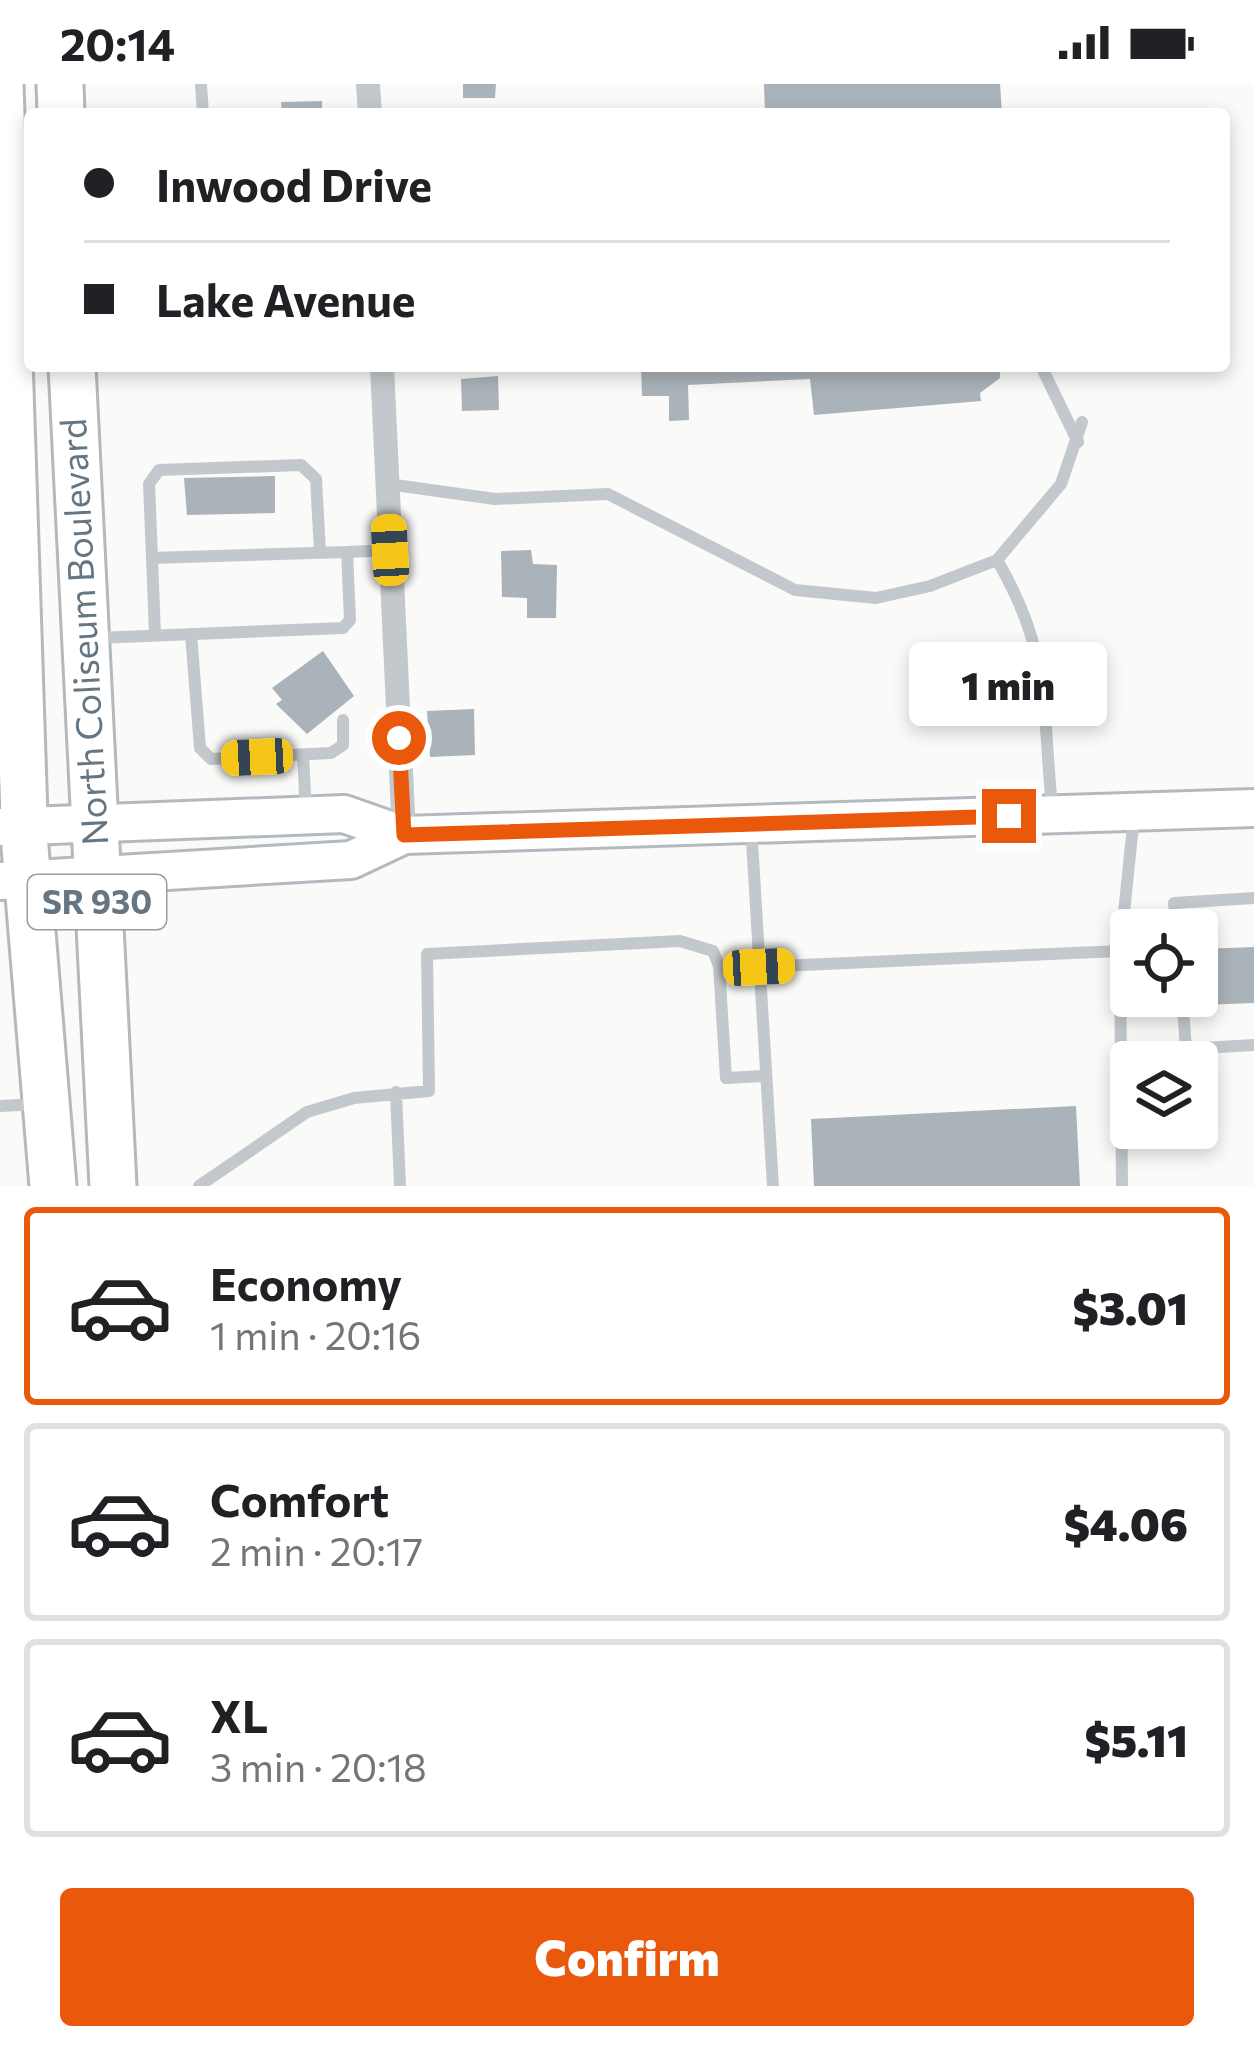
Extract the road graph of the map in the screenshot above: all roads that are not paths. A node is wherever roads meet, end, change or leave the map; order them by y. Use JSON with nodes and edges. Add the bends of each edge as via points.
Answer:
{"nodes":[{"id":1,"x":0,"y":84,"type":"edge"},
{"id":2,"x":72,"y":372,"type":"edge"},
{"id":3,"x":382,"y":372,"type":"edge"},
{"id":4,"x":1044,"y":372,"type":"edge"},
{"id":5,"x":1082,"y":422,"type":"dead end"},
{"id":6,"x":1078,"y":442,"type":"junction"},
{"id":7,"x":387,"y":484,"type":"junction"},
{"id":8,"x":390,"y":550,"type":"junction"},
{"id":9,"x":320,"y":552,"type":"junction"},
{"id":10,"x":347,"y":552,"type":"junction"},
{"id":11,"x":152,"y":558,"type":"junction"},
{"id":12,"x":998,"y":560,"type":"junction"},
{"id":13,"x":9,"y":604,"type":"edge"},
{"id":14,"x":191,"y":634,"type":"junction"},
{"id":15,"x":155,"y":635,"type":"junction"},
{"id":16,"x":84,"y":639,"type":"junction"},
{"id":17,"x":343,"y":720,"type":"dead end"},
{"id":18,"x":303,"y":755,"type":"junction"},
{"id":19,"x":1254,"y":808,"type":"edge"},
{"id":20,"x":1134,"y":812,"type":"junction"},
{"id":21,"x":1052,"y":814,"type":"junction"},
{"id":22,"x":306,"y":815,"type":"junction"},
{"id":23,"x":92,"y":824,"type":"junction"},
{"id":24,"x":751,"y":824,"type":"junction"},
{"id":25,"x":12,"y":827,"type":"edge"},
{"id":26,"x":404,"y":835,"type":"junction"},
{"id":27,"x":95,"y":875,"type":"junction"},
{"id":28,"x":14,"y":881,"type":"edge"},
{"id":29,"x":1254,"y":898,"type":"edge"},
{"id":30,"x":1124,"y":909,"type":"edge"},
{"id":31,"x":1175,"y":909,"type":"edge"},
{"id":32,"x":1110,"y":951,"type":"edge"},
{"id":33,"x":759,"y":967,"type":"junction"},
{"id":34,"x":1121,"y":1017,"type":"edge"},
{"id":35,"x":1184,"y":1017,"type":"edge"},
{"id":36,"x":1254,"y":1046,"type":"edge"},
{"id":37,"x":764,"y":1076,"type":"junction"},
{"id":38,"x":396,"y":1092,"type":"junction"},
{"id":39,"x":46,"y":1104,"type":"junction"},
{"id":40,"x":0,"y":1106,"type":"edge"},
{"id":41,"x":53,"y":1186,"type":"edge"},
{"id":42,"x":113,"y":1186,"type":"edge"},
{"id":43,"x":199,"y":1186,"type":"edge"},
{"id":44,"x":400,"y":1186,"type":"edge"},
{"id":45,"x":773,"y":1186,"type":"edge"},
{"id":46,"x":1122,"y":1186,"type":"edge"}],
"edges":[{"from":1,"to":13,"type":"highway","name":"North Coliseum Boulevard","number":"SR 930"},
{"from":2,"to":16,"type":"highway","name":"North Coliseum Boulevard","number":"SR 930"},
{"from":3,"to":7,"type":"street"},
{"from":4,"to":6,"type":"lane"},
{"from":5,"to":6,"type":"lane"},
{"from":6,"to":12,"type":"lane","via":[[1061,484]]},
{"from":7,"to":8,"type":"street"},
{"from":7,"to":12,"type":"lane","via":[[495,499],[608,494],[765,577],[821,596],[902,594]]},
{"from":8,"to":10,"type":"lane"},
{"from":8,"to":26,"type":"street"},
{"from":9,"to":10,"type":"lane"},
{"from":9,"to":11,"type":"lane"},
{"from":9,"to":11,"type":"lane","via":[[316,479],[301,465],[159,470],[149,484]]},
{"from":10,"to":14,"type":"lane","via":[[344,628]]},
{"from":11,"to":15,"type":"lane"},
{"from":12,"to":21,"type":"lane","via":[[1027,612],[1040,662]]},
{"from":13,"to":25,"type":"highway","name":"North Coliseum Boulevard","number":"SR 930"},
{"from":14,"to":15,"type":"lane"},
{"from":14,"to":18,"type":"lane","via":[[200,748],[211,759]]},
{"from":15,"to":16,"type":"lane"},
{"from":16,"to":23,"type":"highway","name":"North Coliseum Boulevard","number":"SR 930"},
{"from":17,"to":18,"type":"lane","via":[[344,745]]},
{"from":18,"to":22,"type":"lane"},
{"from":19,"to":20,"type":"main road"},
{"from":20,"to":21,"type":"main road"},
{"from":20,"to":30,"type":"lane"},
{"from":21,"to":24,"type":"main road"},
{"from":22,"to":23,"type":"main road"},
{"from":22,"to":26,"type":"main road","via":[[344,814]]},
{"from":23,"to":25,"type":"main road"},
{"from":23,"to":27,"type":"highway","name":"North Coliseum Boulevard","number":"SR 930"},
{"from":24,"to":26,"type":"main road"},
{"from":24,"to":33,"type":"lane"},
{"from":25,"to":28,"type":"highway","name":"North Coliseum Boulevard","number":"SR 930"},
{"from":26,"to":27,"type":"main road","via":[[351,860]]},
{"from":27,"to":28,"type":"main road"},
{"from":27,"to":42,"type":"highway","name":"North Coliseum Boulevard","number":"SR 930"},
{"from":28,"to":39,"type":"highway","name":"North Coliseum Boulevard","number":"SR 930"},
{"from":29,"to":31,"type":"lane","via":[[1174,903]]},
{"from":32,"to":33,"type":"lane"},
{"from":33,"to":37,"type":"lane"},
{"from":34,"to":46,"type":"lane"},
{"from":35,"to":36,"type":"lane","via":[[1186,1048]]},
{"from":37,"to":38,"type":"lane","via":[[726,1078],[719,966],[713,951],[680,941],[427,954],[429,1091]]},
{"from":37,"to":45,"type":"lane"},
{"from":38,"to":43,"type":"lane","via":[[307,1112]]},
{"from":38,"to":44,"type":"lane"},
{"from":39,"to":40,"type":"lane"},
{"from":39,"to":41,"type":"highway","name":"North Coliseum Boulevard","number":"SR 930"}]}
